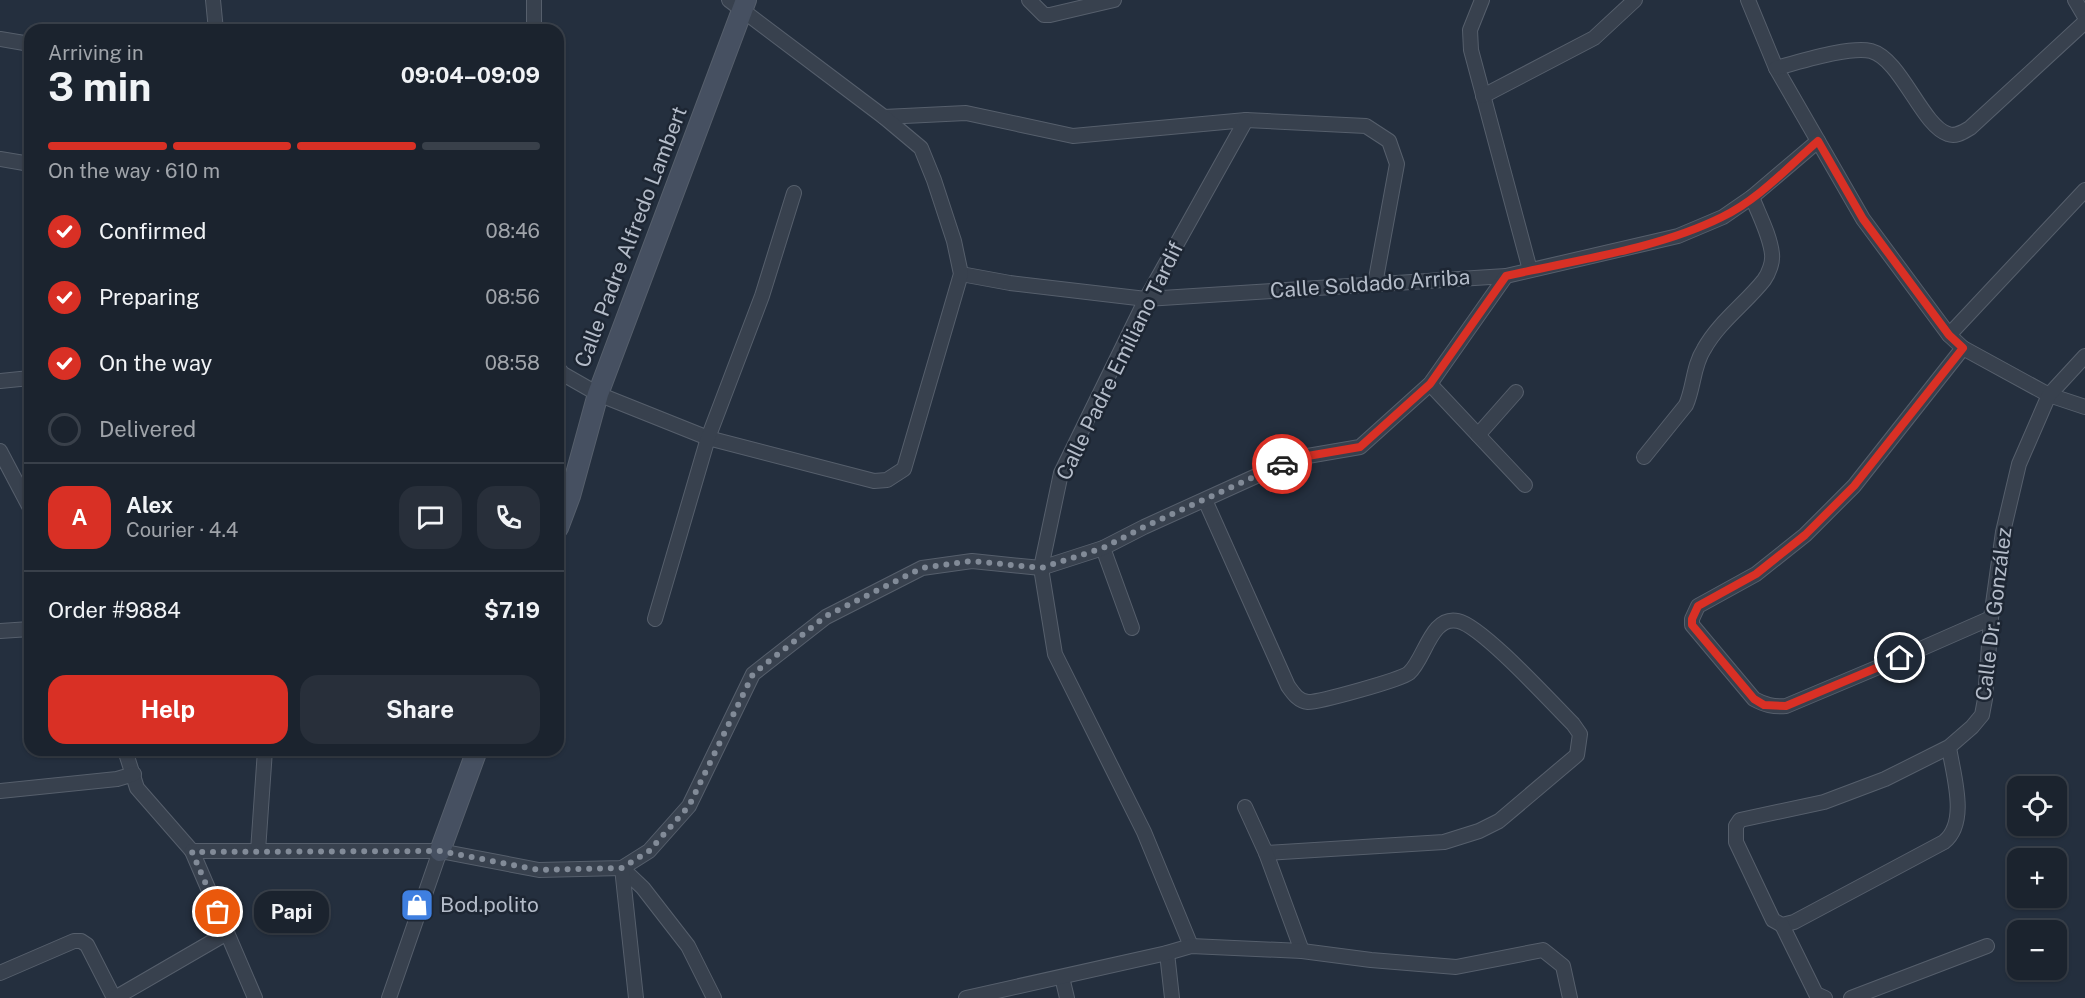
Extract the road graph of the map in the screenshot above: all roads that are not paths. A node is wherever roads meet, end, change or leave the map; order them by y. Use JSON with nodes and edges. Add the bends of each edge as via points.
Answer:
{"nodes":[{"id":1,"x":213,"y":0,"type":"edge"},
{"id":2,"x":534,"y":0,"type":"edge"},
{"id":3,"x":1029,"y":0,"type":"edge"},
{"id":4,"x":1482,"y":0,"type":"edge"},
{"id":5,"x":1635,"y":0,"type":"edge"},
{"id":6,"x":1748,"y":0,"type":"edge"},
{"id":7,"x":2075,"y":0,"type":"edge"},
{"id":8,"x":1107,"y":2,"type":"edge"},
{"id":9,"x":739,"y":3,"type":"edge"},
{"id":10,"x":2085,"y":17,"type":"edge"},
{"id":11,"x":2085,"y":22,"type":"edge"},
{"id":12,"x":215,"y":24,"type":"edge"},
{"id":13,"x":534,"y":24,"type":"edge"},
{"id":14,"x":0,"y":39,"type":"edge"},
{"id":15,"x":24,"y":43,"type":"edge"},
{"id":16,"x":1776,"y":68,"type":"junction"},
{"id":17,"x":1484,"y":96,"type":"junction"},
{"id":18,"x":884,"y":117,"type":"junction"},
{"id":19,"x":1246,"y":120,"type":"junction"},
{"id":20,"x":1818,"y":141,"type":"junction"},
{"id":21,"x":0,"y":159,"type":"edge"},
{"id":22,"x":24,"y":163,"type":"edge"},
{"id":23,"x":2085,"y":190,"type":"edge"},
{"id":24,"x":794,"y":193,"type":"dead end"},
{"id":25,"x":1752,"y":197,"type":"junction"},
{"id":26,"x":1530,"y":270,"type":"junction"},
{"id":27,"x":961,"y":274,"type":"junction"},
{"id":28,"x":1506,"y":276,"type":"junction"},
{"id":29,"x":1375,"y":284,"type":"junction"},
{"id":30,"x":1146,"y":299,"type":"junction"},
{"id":31,"x":1949,"y":335,"type":"junction"},
{"id":32,"x":1963,"y":348,"type":"junction"},
{"id":33,"x":2085,"y":356,"type":"edge"},
{"id":34,"x":564,"y":375,"type":"edge"},
{"id":35,"x":24,"y":379,"type":"edge"},
{"id":36,"x":0,"y":381,"type":"edge"},
{"id":37,"x":1430,"y":384,"type":"junction"},
{"id":38,"x":1516,"y":392,"type":"dead end"},
{"id":39,"x":598,"y":394,"type":"junction"},
{"id":40,"x":2049,"y":395,"type":"junction"},
{"id":41,"x":2085,"y":406,"type":"edge"},
{"id":42,"x":1478,"y":435,"type":"junction"},
{"id":43,"x":708,"y":438,"type":"junction"},
{"id":44,"x":0,"y":452,"type":"edge"},
{"id":45,"x":1644,"y":457,"type":"dead end"},
{"id":46,"x":1525,"y":485,"type":"dead end"},
{"id":47,"x":24,"y":497,"type":"edge"},
{"id":48,"x":1205,"y":500,"type":"junction"},
{"id":49,"x":564,"y":512,"type":"edge"},
{"id":50,"x":1103,"y":548,"type":"junction"},
{"id":51,"x":1041,"y":568,"type":"junction"},
{"id":52,"x":1991,"y":618,"type":"junction"},
{"id":53,"x":655,"y":619,"type":"dead end"},
{"id":54,"x":1132,"y":628,"type":"dead end"},
{"id":55,"x":24,"y":629,"type":"edge"},
{"id":56,"x":0,"y":631,"type":"edge"},
{"id":57,"x":1949,"y":747,"type":"junction"},
{"id":58,"x":127,"y":756,"type":"edge"},
{"id":59,"x":265,"y":756,"type":"edge"},
{"id":60,"x":475,"y":756,"type":"edge"},
{"id":61,"x":134,"y":774,"type":"junction"},
{"id":62,"x":0,"y":791,"type":"edge"},
{"id":63,"x":1245,"y":807,"type":"dead end"},
{"id":64,"x":258,"y":851,"type":"junction"},
{"id":65,"x":440,"y":851,"type":"junction"},
{"id":66,"x":192,"y":852,"type":"junction"},
{"id":67,"x":1266,"y":853,"type":"junction"},
{"id":68,"x":622,"y":868,"type":"junction"},
{"id":69,"x":1782,"y":925,"type":"junction"},
{"id":70,"x":227,"y":933,"type":"junction"},
{"id":71,"x":1191,"y":946,"type":"junction"},
{"id":72,"x":1988,"y":946,"type":"dead end"},
{"id":73,"x":1302,"y":951,"type":"junction"},
{"id":74,"x":1167,"y":953,"type":"junction"},
{"id":75,"x":0,"y":973,"type":"edge"},
{"id":76,"x":1062,"y":977,"type":"junction"},
{"id":77,"x":115,"y":998,"type":"edge"},
{"id":78,"x":255,"y":998,"type":"edge"},
{"id":79,"x":389,"y":998,"type":"edge"},
{"id":80,"x":636,"y":998,"type":"edge"},
{"id":81,"x":714,"y":998,"type":"edge"},
{"id":82,"x":966,"y":998,"type":"edge"},
{"id":83,"x":1067,"y":998,"type":"edge"},
{"id":84,"x":1172,"y":998,"type":"edge"},
{"id":85,"x":1570,"y":998,"type":"edge"},
{"id":86,"x":1825,"y":998,"type":"edge"},
{"id":87,"x":1851,"y":998,"type":"edge"}],
"edges":[{"from":1,"to":12,"type":"street"},
{"from":2,"to":13,"type":"street"},
{"from":3,"to":8,"type":"street","via":[[1044,15]]},
{"from":4,"to":17,"type":"street","via":[[1472,21],[1470,39]]},
{"from":5,"to":17,"type":"street","via":[[1594,38]]},
{"from":6,"to":16,"type":"street"},
{"from":7,"to":10,"type":"street"},
{"from":9,"to":18,"type":"street"},
{"from":9,"to":39,"type":"street","name":"Calle Padre Alfredo Lambert"},
{"from":11,"to":16,"type":"street","via":[[1970,128],[1958,134],[1949,135],[1941,130],[1888,62],[1873,52],[1857,50]]},
{"from":14,"to":15,"type":"street"},
{"from":16,"to":20,"type":"street"},
{"from":17,"to":26,"type":"street"},
{"from":18,"to":19,"type":"street","via":[[966,113],[1073,136]]},
{"from":18,"to":27,"type":"street","via":[[921,148],[954,241]]},
{"from":19,"to":29,"type":"street","via":[[1365,126],[1389,141],[1397,164]]},
{"from":19,"to":30,"type":"street","name":"Calle Padre Emiliano Tardif"},
{"from":20,"to":25,"type":"street","name":"Calle Soldado Arriba"},
{"from":20,"to":31,"type":"street","via":[[1863,219]]},
{"from":21,"to":22,"type":"street"},
{"from":23,"to":31,"type":"street"},
{"from":24,"to":43,"type":"street","via":[[762,296]]},
{"from":25,"to":26,"type":"street","name":"Calle Soldado Arriba","via":[[1723,217],[1678,236]]},
{"from":25,"to":45,"type":"street","via":[[1770,245],[1770,267],[1765,279],[1704,348],[1686,405]]},
{"from":26,"to":28,"type":"street","name":"Calle Soldado Arriba"},
{"from":27,"to":30,"type":"street","name":"Calle Soldado Arriba","via":[[1010,284]]},
{"from":27,"to":43,"type":"street","via":[[904,469],[896,476],[874,481]]},
{"from":28,"to":29,"type":"street","name":"Calle Soldado Arriba"},
{"from":28,"to":37,"type":"street"},
{"from":29,"to":30,"type":"street","name":"Calle Soldado Arriba"},
{"from":30,"to":51,"type":"street","name":"Calle Padre Emiliano Tardif","via":[[1061,473]]},
{"from":31,"to":32,"type":"street"},
{"from":32,"to":40,"type":"street"},
{"from":32,"to":52,"type":"street","via":[[1854,486],[1805,535],[1756,574],[1698,606],[1692,619],[1695,631],[1754,699],[1764,705],[1786,706]]},
{"from":33,"to":40,"type":"street","name":"Calle Dr. González"},
{"from":34,"to":39,"type":"street"},
{"from":35,"to":36,"type":"street"},
{"from":37,"to":42,"type":"street"},
{"from":37,"to":48,"type":"street","via":[[1360,447],[1296,458]]},
{"from":38,"to":42,"type":"street"},
{"from":39,"to":43,"type":"street"},
{"from":39,"to":49,"type":"street","name":"Calle Padre Alfredo Lambert"},
{"from":40,"to":41,"type":"street"},
{"from":40,"to":52,"type":"street","name":"Calle Dr. González","via":[[2019,464],[2003,532]]},
{"from":42,"to":46,"type":"street"},
{"from":43,"to":53,"type":"street"},
{"from":44,"to":47,"type":"street"},
{"from":48,"to":50,"type":"street"},
{"from":48,"to":67,"type":"street","via":[[1288,686],[1297,698],[1308,702],[1407,675],[1442,623],[1457,620],[1478,631],[1580,734],[1576,754],[1499,821],[1479,831],[1444,842]]},
{"from":50,"to":51,"type":"street"},
{"from":50,"to":54,"type":"street"},
{"from":51,"to":68,"type":"street","via":[[972,561],[922,568],[826,616],[753,674],[689,806],[649,851]]},
{"from":51,"to":71,"type":"street","name":"Calle Padre Emiliano Tardif","via":[[1055,654],[1144,832]]},
{"from":52,"to":57,"type":"street","name":"Calle Dr. González","via":[[1982,715]]},
{"from":55,"to":56,"type":"street"},
{"from":57,"to":69,"type":"street","via":[[1959,813],[1952,836]]},
{"from":57,"to":69,"type":"street","via":[[1885,779],[1824,802],[1740,820],[1736,842],[1773,920]]},
{"from":58,"to":61,"type":"street"},
{"from":59,"to":64,"type":"street"},
{"from":60,"to":65,"type":"street"},
{"from":61,"to":62,"type":"street"},
{"from":61,"to":66,"type":"street","via":[[137,788]]},
{"from":63,"to":67,"type":"street"},
{"from":64,"to":65,"type":"street"},
{"from":64,"to":66,"type":"street"},
{"from":65,"to":68,"type":"street","via":[[539,870]]},
{"from":65,"to":79,"type":"street"},
{"from":66,"to":70,"type":"street"},
{"from":67,"to":73,"type":"street"},
{"from":68,"to":80,"type":"street"},
{"from":68,"to":81,"type":"street","via":[[643,888],[688,946]]},
{"from":69,"to":86,"type":"street","via":[[1816,994]]},
{"from":70,"to":77,"type":"street"},
{"from":70,"to":78,"type":"street"},
{"from":71,"to":73,"type":"street"},
{"from":71,"to":74,"type":"street"},
{"from":72,"to":87,"type":"street"},
{"from":73,"to":85,"type":"street","via":[[1456,966],[1543,950],[1563,966]]},
{"from":74,"to":76,"type":"street"},
{"from":74,"to":84,"type":"street"},
{"from":75,"to":77,"type":"street","via":[[81,941],[87,945]]},
{"from":76,"to":82,"type":"street"},
{"from":76,"to":83,"type":"street"}]}
